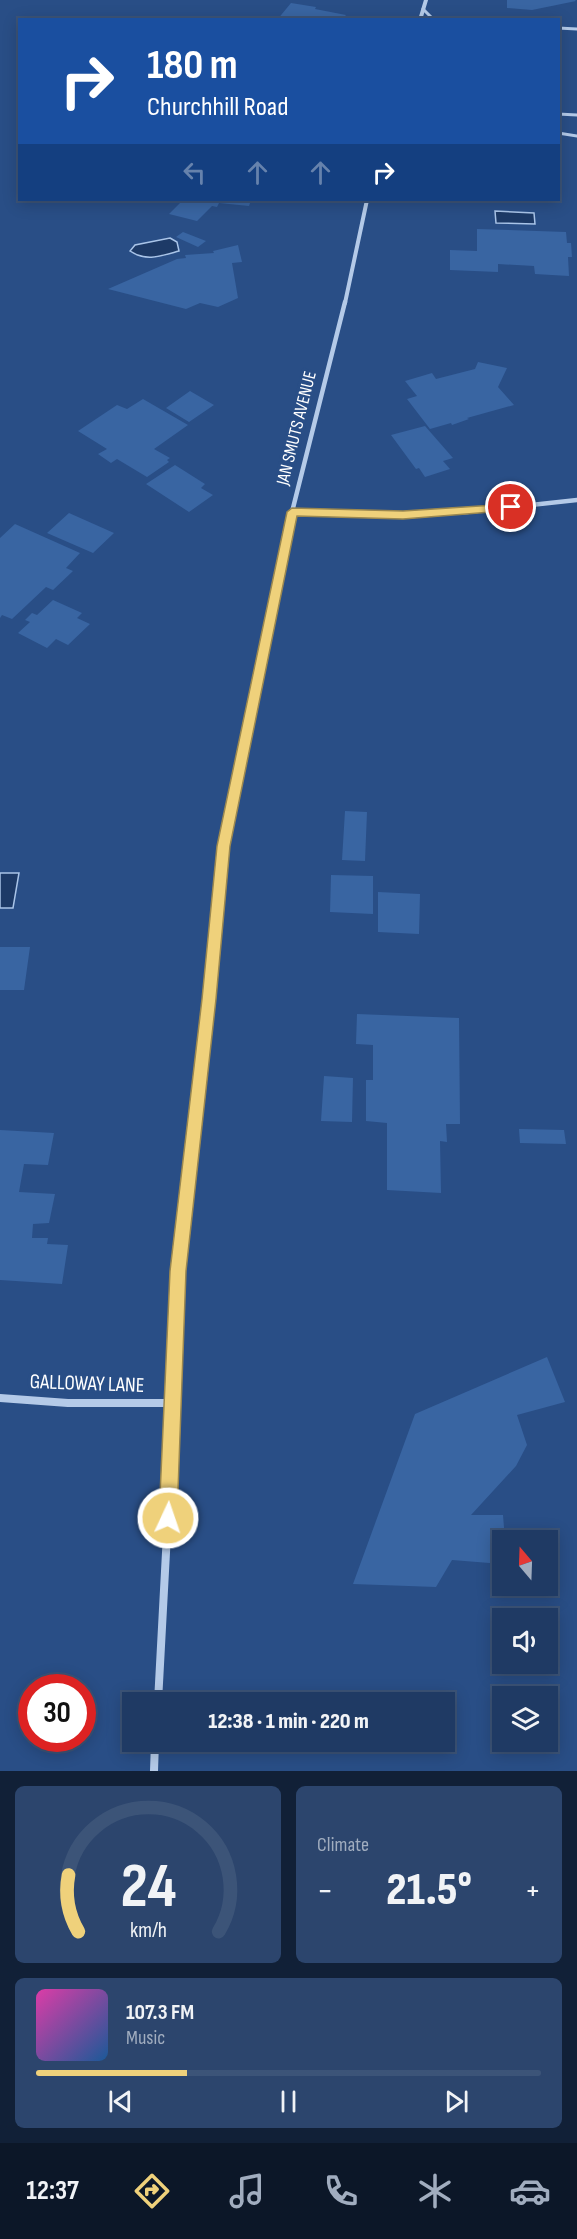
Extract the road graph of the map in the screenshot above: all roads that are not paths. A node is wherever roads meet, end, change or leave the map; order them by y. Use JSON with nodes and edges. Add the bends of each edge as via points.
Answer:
{"nodes":[{"id":1,"x":426,"y":0,"type":"edge"},
{"id":2,"x":423,"y":9,"type":"junction"},
{"id":3,"x":421,"y":18,"type":"edge"},
{"id":4,"x":432,"y":18,"type":"edge"},
{"id":5,"x":560,"y":28,"type":"edge"},
{"id":6,"x":577,"y":28,"type":"edge"},
{"id":7,"x":560,"y":114,"type":"edge"},
{"id":8,"x":577,"y":115,"type":"edge"},
{"id":9,"x":560,"y":133,"type":"edge"},
{"id":10,"x":577,"y":136,"type":"edge"},
{"id":11,"x":367,"y":201,"type":"edge"},
{"id":12,"x":577,"y":500,"type":"edge"},
{"id":13,"x":292,"y":512,"type":"junction"},
{"id":14,"x":0,"y":1398,"type":"edge"},
{"id":15,"x":174,"y":1403,"type":"junction"},
{"id":16,"x":159,"y":1692,"type":"edge"},
{"id":17,"x":155,"y":1752,"type":"edge"},
{"id":18,"x":154,"y":1771,"type":"edge"}],
"edges":[{"from":1,"to":2,"type":"street"},
{"from":2,"to":3,"type":"street"},
{"from":2,"to":4,"type":"lane"},
{"from":5,"to":6,"type":"lane"},
{"from":7,"to":8,"type":"lane"},
{"from":9,"to":10,"type":"lane"},
{"from":11,"to":13,"type":"street","name":"JAN SMUTS AVENUE","via":[[356,259]]},
{"from":12,"to":13,"type":"street","via":[[403,515]]},
{"from":13,"to":15,"type":"street","name":"JAN SMUTS AVENUE","via":[[224,846],[178,1271]]},
{"from":14,"to":15,"type":"street","name":"GALLOWAY LANE"},
{"from":15,"to":16,"type":"street","name":"JAN SMUTS AVENUE"},
{"from":17,"to":18,"type":"street"}]}
